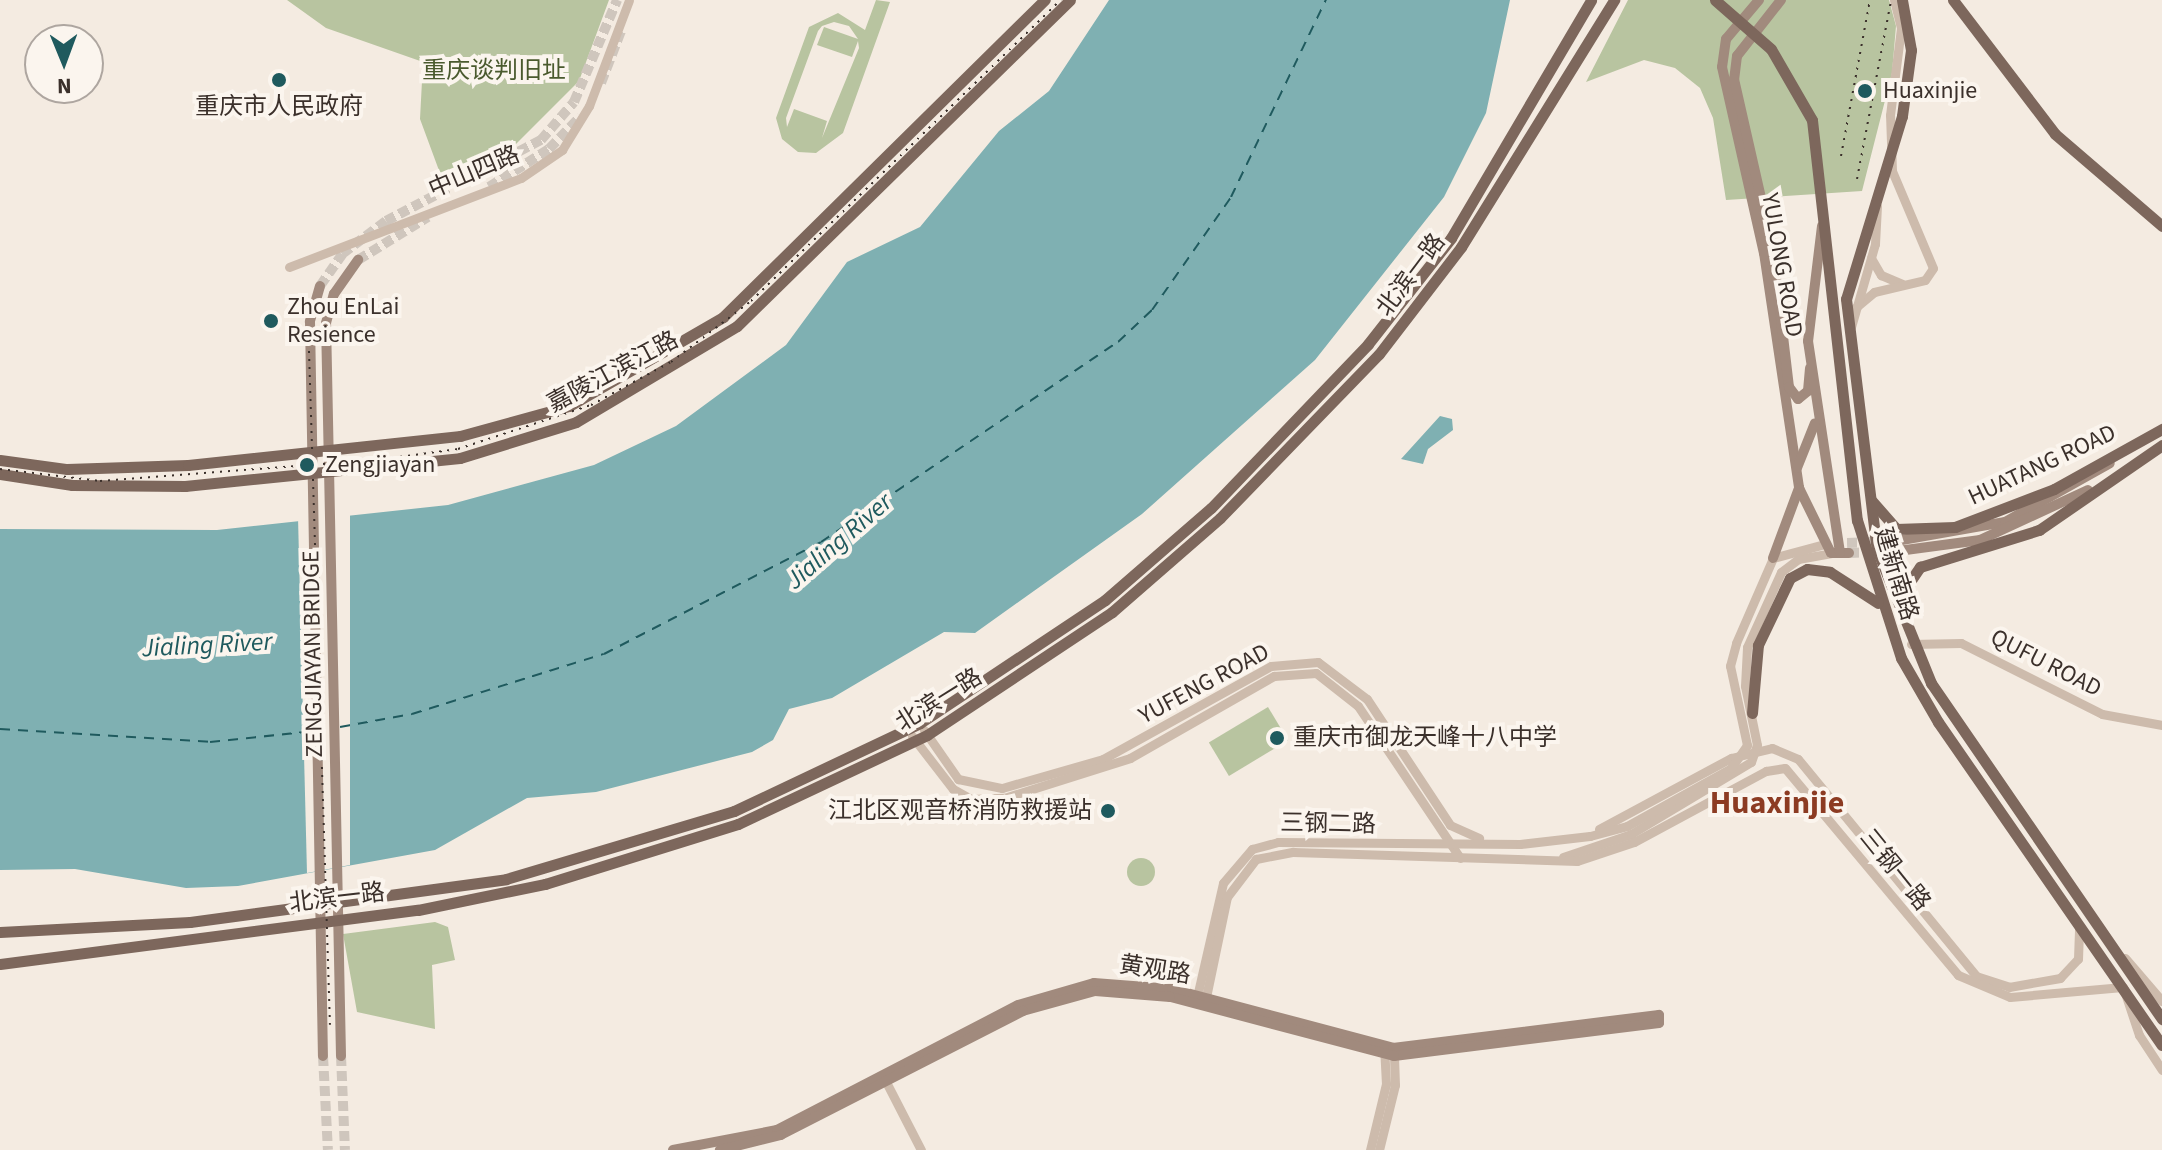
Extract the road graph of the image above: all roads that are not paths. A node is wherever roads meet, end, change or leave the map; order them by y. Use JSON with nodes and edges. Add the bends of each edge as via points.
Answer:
{"nodes":[{"id":1,"x":629,"y":0,"type":"edge"},
{"id":2,"x":1045,"y":0,"type":"edge"},
{"id":3,"x":1070,"y":0,"type":"edge"},
{"id":4,"x":1591,"y":0,"type":"edge"},
{"id":5,"x":1614,"y":0,"type":"edge"},
{"id":6,"x":1715,"y":0,"type":"edge"},
{"id":7,"x":1759,"y":0,"type":"edge"},
{"id":8,"x":1781,"y":0,"type":"edge"},
{"id":9,"x":1894,"y":0,"type":"edge"},
{"id":10,"x":1902,"y":0,"type":"edge"},
{"id":11,"x":1953,"y":0,"type":"edge"},
{"id":12,"x":1824,"y":209,"type":"junction"},
{"id":13,"x":1871,"y":221,"type":"junction"},
{"id":14,"x":2162,"y":226,"type":"edge"},
{"id":15,"x":1871,"y":258,"type":"junction"},
{"id":16,"x":358,"y":260,"type":"tunnel mouth"},
{"id":17,"x":289,"y":267,"type":"dead end"},
{"id":18,"x":1909,"y":285,"type":"junction"},
{"id":19,"x":320,"y":286,"type":"tunnel mouth"},
{"id":20,"x":1855,"y":308,"type":"junction"},
{"id":21,"x":1847,"y":347,"type":"junction"},
{"id":22,"x":1810,"y":368,"type":"junction"},
{"id":23,"x":1816,"y":421,"type":"junction"},
{"id":24,"x":2162,"y":429,"type":"edge"},
{"id":25,"x":2162,"y":445,"type":"edge"},
{"id":26,"x":2134,"y":446,"type":"junction"},
{"id":27,"x":2144,"y":455,"type":"junction"},
{"id":28,"x":0,"y":460,"type":"edge"},
{"id":29,"x":1797,"y":469,"type":"junction"},
{"id":30,"x":0,"y":474,"type":"edge"},
{"id":31,"x":1865,"y":486,"type":"junction"},
{"id":32,"x":1799,"y":488,"type":"junction"},
{"id":33,"x":1838,"y":548,"type":"junction"},
{"id":34,"x":1773,"y":558,"type":"junction"},
{"id":35,"x":1105,"y":600,"type":"junction"},
{"id":36,"x":1878,"y":603,"type":"junction"},
{"id":37,"x":1112,"y":612,"type":"junction"},
{"id":38,"x":1903,"y":625,"type":"junction"},
{"id":39,"x":1911,"y":644,"type":"junction"},
{"id":40,"x":1752,"y":713,"type":"junction"},
{"id":41,"x":920,"y":723,"type":"junction"},
{"id":42,"x":2162,"y":725,"type":"edge"},
{"id":43,"x":908,"y":730,"type":"junction"},
{"id":44,"x":922,"y":738,"type":"junction"},
{"id":45,"x":1450,"y":825,"type":"junction"},
{"id":46,"x":1629,"y":830,"type":"junction"},
{"id":47,"x":1575,"y":838,"type":"junction"},
{"id":48,"x":1558,"y":841,"type":"junction"},
{"id":49,"x":1450,"y":843,"type":"junction"},
{"id":50,"x":1385,"y":855,"type":"junction"},
{"id":51,"x":1460,"y":858,"type":"junction"},
{"id":52,"x":1520,"y":861,"type":"junction"},
{"id":53,"x":2073,"y":908,"type":"junction"},
{"id":54,"x":0,"y":932,"type":"edge"},
{"id":55,"x":2119,"y":952,"type":"junction"},
{"id":56,"x":0,"y":964,"type":"edge"},
{"id":57,"x":2123,"y":987,"type":"junction"},
{"id":58,"x":2160,"y":993,"type":"edge"},
{"id":59,"x":1201,"y":1002,"type":"junction"},
{"id":60,"x":1659,"y":1019,"type":"dead end"},
{"id":61,"x":2162,"y":1019,"type":"edge"},
{"id":62,"x":2162,"y":1045,"type":"edge"},
{"id":63,"x":1389,"y":1051,"type":"junction"},
{"id":64,"x":323,"y":1056,"type":"tunnel mouth"},
{"id":65,"x":341,"y":1056,"type":"tunnel mouth"},
{"id":66,"x":2162,"y":1070,"type":"edge"},
{"id":67,"x":884,"y":1079,"type":"junction"},
{"id":68,"x":673,"y":1150,"type":"edge"},
{"id":69,"x":720,"y":1150,"type":"edge"},
{"id":70,"x":921,"y":1150,"type":"edge"},
{"id":71,"x":1370,"y":1150,"type":"edge"},
{"id":72,"x":1379,"y":1150,"type":"edge"}],
"edges":[{"from":1,"to":17,"type":"street","name":"中山四路","via":[[589,106],[562,150],[521,178]]},
{"from":2,"to":28,"type":"main road","name":"嘉陵江滨江路","via":[[723,317],[569,406],[460,436],[204,464],[67,469]]},
{"from":3,"to":30,"type":"main road","name":"嘉陵江滨江路","via":[[737,326],[576,422],[460,458],[185,486],[72,485]]},
{"from":4,"to":35,"type":"main road","name":"北滨一路","via":[[1451,238],[1405,299],[1258,461]]},
{"from":5,"to":37,"type":"main road","name":"北滨一路","via":[[1461,247],[1379,354],[1220,518]]},
{"from":6,"to":12,"type":"main road","name":"建新南路","via":[[1771,49],[1812,120]]},
{"from":7,"to":29,"type":"main road","name":"YULONG ROAD","via":[[1726,39],[1722,67],[1764,253]]},
{"from":8,"to":22,"type":"main road","name":"YULONG ROAD","via":[[1737,56],[1734,79],[1773,251],[1789,387],[1798,399],[1808,391]]},
{"from":9,"to":18,"type":"street","via":[[1901,28],[1890,115],[1892,171],[1934,259],[1930,276]]},
{"from":10,"to":13,"type":"main road","via":[[1908,85],[1876,186]]},
{"from":11,"to":14,"type":"main road","via":[[2055,134]]},
{"from":12,"to":22,"type":"main road"},
{"from":12,"to":36,"type":"main road","name":"建新南路","via":[[1833,346],[1857,520]]},
{"from":13,"to":15,"type":"street","name":"建新南路"},
{"from":13,"to":21,"type":"main road","name":"建新南路","via":[[1849,278]]},
{"from":15,"to":18,"type":"street","via":[[1885,278]]},
{"from":15,"to":20,"type":"street","name":"建新南路"},
{"from":16,"to":65,"type":"main road","name":"ZENGJIAYAN BRIDGE","via":[[334,294],[326,323]]},
{"from":18,"to":20,"type":"street","via":[[1874,292]]},
{"from":19,"to":64,"type":"main road","name":"ZENGJIAYAN BRIDGE","via":[[310,322]]},
{"from":20,"to":21,"type":"street","name":"建新南路"},
{"from":21,"to":31,"type":"main road","name":"建新南路"},
{"from":22,"to":23,"type":"main road"},
{"from":23,"to":29,"type":"main road"},
{"from":23,"to":33,"type":"main road"},
{"from":24,"to":26,"type":"main road","name":"HUATANG ROAD"},
{"from":25,"to":27,"type":"main road","name":"HUATANG ROAD"},
{"from":26,"to":27,"type":"main road","via":[[2064,494],[2005,522],[1897,546],[2008,531]]},
{"from":26,"to":31,"type":"main road","name":"HUATANG ROAD","via":[[2024,503],[1939,530],[1896,529],[1880,517]]},
{"from":27,"to":38,"type":"main road","name":"HUATANG ROAD","via":[[2102,493],[2039,530],[1920,567],[1905,589]]},
{"from":29,"to":32,"type":"main road","name":"YULONG ROAD"},
{"from":31,"to":38,"type":"main road","name":"建新南路"},
{"from":32,"to":33,"type":"main road","name":"YULONG ROAD"},
{"from":32,"to":34,"type":"main road"},
{"from":33,"to":34,"type":"street"},
{"from":33,"to":40,"type":"street","via":[[1798,559],[1781,572],[1747,647]]},
{"from":34,"to":46,"type":"street","via":[[1730,666],[1747,731],[1741,758]]},
{"from":35,"to":37,"type":"main road","via":[[1098,612]]},
{"from":35,"to":41,"type":"main road","name":"北滨一路"},
{"from":36,"to":40,"type":"main road","via":[[1819,569],[1797,573],[1783,587],[1758,645]]},
{"from":36,"to":53,"type":"main road","name":"建新南路","via":[[1938,722]]},
{"from":37,"to":44,"type":"main road","name":"北滨一路"},
{"from":38,"to":39,"type":"main road","name":"建新南路"},
{"from":39,"to":42,"type":"street","name":"QUFU ROAD","via":[[1961,643],[2102,714]]},
{"from":39,"to":55,"type":"main road","name":"建新南路","via":[[1950,715]]},
{"from":40,"to":46,"type":"street","via":[[1751,762]]},
{"from":41,"to":43,"type":"main road","name":"北滨一路"},
{"from":41,"to":44,"type":"street","name":"YUFENG ROAD"},
{"from":43,"to":44,"type":"street","name":"YUFENG ROAD"},
{"from":43,"to":54,"type":"main road","name":"北滨一路","via":[[734,811],[506,879],[190,922]]},
{"from":44,"to":45,"type":"street","name":"YUFENG ROAD","via":[[964,784],[1002,788],[1103,759],[1271,666],[1318,662],[1367,699]]},
{"from":44,"to":49,"type":"street","name":"YUFENG ROAD","via":[[961,795],[1004,798],[1130,758],[1274,676],[1316,673],[1358,706]]},
{"from":44,"to":56,"type":"main road","name":"北滨一路","via":[[727,828],[545,884],[418,910]]},
{"from":45,"to":48,"type":"street","via":[[1468,837]]},
{"from":45,"to":49,"type":"street"},
{"from":46,"to":47,"type":"street"},
{"from":46,"to":52,"type":"street","via":[[1577,854]]},
{"from":47,"to":48,"type":"street","name":"三钢二路"},
{"from":47,"to":53,"type":"street","name":"三钢一路","via":[[1731,758],[1772,748],[1798,759],[1976,976],[2009,987],[2060,978],[2081,947]]},
{"from":48,"to":49,"type":"street","name":"三钢二路"},
{"from":49,"to":50,"type":"street","via":[[1434,853]]},
{"from":49,"to":51,"type":"street","name":"YUFENG ROAD"},
{"from":49,"to":59,"type":"street","name":"三钢二路","via":[[1278,842],[1242,854],[1219,894]]},
{"from":50,"to":51,"type":"street","name":"三钢二路"},
{"from":50,"to":59,"type":"street","name":"三钢二路","via":[[1279,852],[1248,864],[1227,897]]},
{"from":51,"to":52,"type":"street","name":"三钢二路"},
{"from":52,"to":57,"type":"street","name":"三钢一路","via":[[1604,855],[1766,771],[1785,768],[1965,980],[2010,997]]},
{"from":53,"to":57,"type":"main road","name":"建新南路"},
{"from":55,"to":58,"type":"street"},
{"from":55,"to":61,"type":"main road","name":"建新南路"},
{"from":57,"to":62,"type":"main road","name":"建新南路"},
{"from":57,"to":66,"type":"street","via":[[2139,1035]]},
{"from":59,"to":63,"type":"main road","name":"黄观路"},
{"from":59,"to":67,"type":"main road","name":"黄观路","via":[[1126,982],[1054,991]]},
{"from":60,"to":63,"type":"main road","name":"黄观路"},
{"from":63,"to":71,"type":"street"},
{"from":63,"to":72,"type":"street"},
{"from":67,"to":68,"type":"main road","name":"黄观路","via":[[777,1130]]},
{"from":67,"to":69,"type":"main road","name":"黄观路","via":[[781,1135]]},
{"from":67,"to":70,"type":"street"}]}
